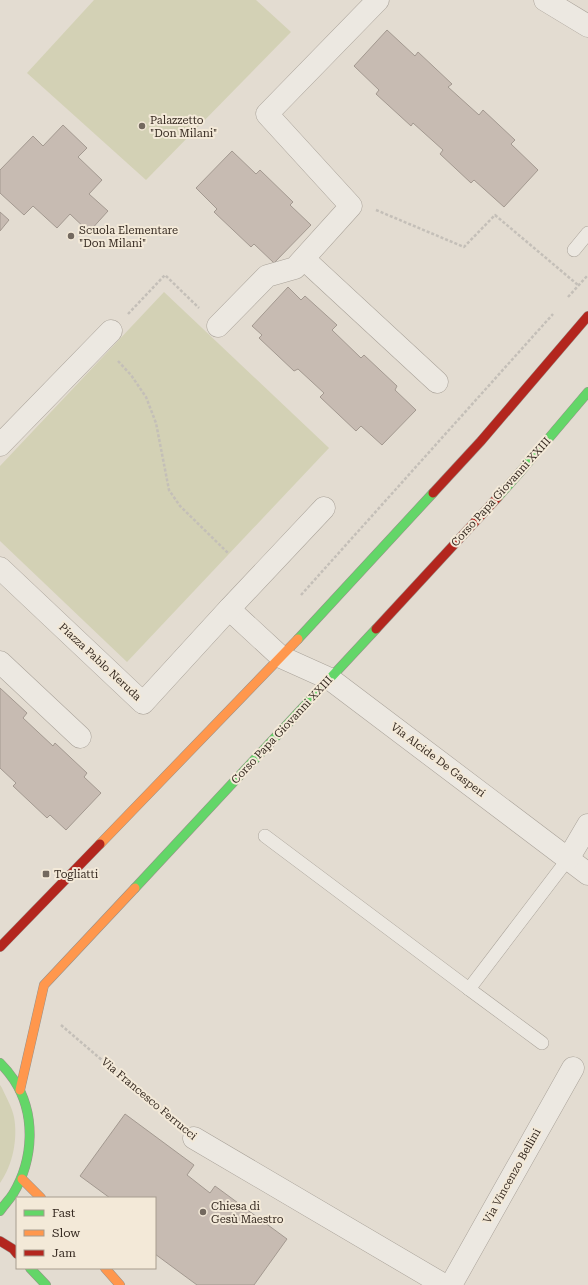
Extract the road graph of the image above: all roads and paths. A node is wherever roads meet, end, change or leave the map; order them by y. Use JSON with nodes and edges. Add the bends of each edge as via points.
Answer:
{"nodes":[{"id":1,"x":378,"y":0,"type":"edge"},
{"id":2,"x":545,"y":0,"type":"edge"},
{"id":3,"x":588,"y":26,"type":"edge"},
{"id":4,"x":340,"y":194,"type":"junction"},
{"id":5,"x":588,"y":232,"type":"edge"},
{"id":6,"x":574,"y":250,"type":"dead end"},
{"id":7,"x":304,"y":259,"type":"junction"},
{"id":8,"x":588,"y":275,"type":"edge"},
{"id":9,"x":578,"y":285,"type":"junction"},
{"id":10,"x":568,"y":297,"type":"dead end"},
{"id":11,"x":557,"y":309,"type":"dead end"},
{"id":12,"x":588,"y":316,"type":"edge"},
{"id":13,"x":218,"y":326,"type":"joint"},
{"id":14,"x":105,"y":337,"type":"junction"},
{"id":15,"x":437,"y":382,"type":"dead end"},
{"id":16,"x":588,"y":392,"type":"edge"},
{"id":17,"x":0,"y":445,"type":"edge"},
{"id":18,"x":324,"y":508,"type":"dead end"},
{"id":19,"x":229,"y":554,"type":"dead end"},
{"id":20,"x":0,"y":568,"type":"edge"},
{"id":21,"x":296,"y":601,"type":"dead end"},
{"id":22,"x":229,"y":609,"type":"junction"},
{"id":23,"x":281,"y":657,"type":"junction"},
{"id":24,"x":0,"y":662,"type":"edge"},
{"id":25,"x":330,"y":679,"type":"junction"},
{"id":26,"x":80,"y":737,"type":"dead end"},
{"id":27,"x":588,"y":825,"type":"edge"},
{"id":28,"x":265,"y":836,"type":"dead end"},
{"id":29,"x":568,"y":859,"type":"junction"},
{"id":30,"x":588,"y":874,"type":"edge"},
{"id":31,"x":0,"y":947,"type":"edge"},
{"id":32,"x":469,"y":989,"type":"junction"},
{"id":33,"x":58,"y":1024,"type":"dead end"},
{"id":34,"x":542,"y":1043,"type":"dead end"},
{"id":35,"x":0,"y":1063,"type":"edge"},
{"id":36,"x":573,"y":1068,"type":"dead end"},
{"id":37,"x":20,"y":1090,"type":"junction"},
{"id":38,"x":194,"y":1138,"type":"joint"},
{"id":39,"x":22,"y":1179,"type":"junction"},
{"id":40,"x":40,"y":1197,"type":"edge"},
{"id":41,"x":0,"y":1211,"type":"edge"},
{"id":42,"x":0,"y":1241,"type":"edge"},
{"id":43,"x":16,"y":1253,"type":"edge"},
{"id":44,"x":31,"y":1269,"type":"edge"},
{"id":45,"x":106,"y":1269,"type":"edge"},
{"id":46,"x":46,"y":1285,"type":"edge"},
{"id":47,"x":120,"y":1285,"type":"edge"},
{"id":48,"x":444,"y":1285,"type":"edge"},
{"id":49,"x":451,"y":1285,"type":"edge"}],
"edges":[{"from":1,"to":4,"type":"street","via":[[267,114]]},
{"from":2,"to":3,"type":"street"},
{"from":4,"to":7,"type":"street","via":[[351,206]]},
{"from":4,"to":9,"type":"path","via":[[464,247],[496,215]]},
{"from":5,"to":6,"type":"lane"},
{"from":7,"to":13,"type":"street","via":[[295,268],[267,276]]},
{"from":7,"to":15,"type":"street"},
{"from":8,"to":9,"type":"path"},
{"from":9,"to":10,"type":"path"},
{"from":11,"to":21,"type":"path"},
{"from":12,"to":23,"type":"street","via":[[481,441]]},
{"from":13,"to":14,"type":"path","via":[[165,275]]},
{"from":14,"to":17,"type":"street"},
{"from":14,"to":19,"type":"path","via":[[146,397],[156,423],[169,490],[180,506]]},
{"from":16,"to":25,"type":"street","name":"Corso Papa Giovanni XXIII","via":[[521,472]]},
{"from":18,"to":22,"type":"street","name":"Piazza Pablo Neruda"},
{"from":20,"to":22,"type":"street","name":"Piazza Pablo Neruda","via":[[143,703]]},
{"from":22,"to":23,"type":"street"},
{"from":23,"to":25,"type":"street","name":"Via Alcide De Gasperi"},
{"from":23,"to":31,"type":"street"},
{"from":24,"to":26,"type":"street"},
{"from":25,"to":29,"type":"street","name":"Via Alcide De Gasperi"},
{"from":25,"to":37,"type":"street","name":"Corso Papa Giovanni XXIII","via":[[44,985]]},
{"from":27,"to":29,"type":"street"},
{"from":28,"to":32,"type":"lane"},
{"from":29,"to":30,"type":"street","name":"Via Alcide De Gasperi"},
{"from":29,"to":32,"type":"lane"},
{"from":32,"to":34,"type":"lane"},
{"from":33,"to":38,"type":"path","name":"Via Francesco Ferrucci"},
{"from":35,"to":37,"type":"street","via":[[7,1069]]},
{"from":36,"to":49,"type":"street","name":"Via Vincenzo Bellini"},
{"from":37,"to":39,"type":"street","via":[[29,1115],[31,1144]]},
{"from":38,"to":48,"type":"street","name":"Via Francesco Ferrucci"},
{"from":39,"to":40,"type":"street"},
{"from":39,"to":41,"type":"street"},
{"from":42,"to":43,"type":"street"},
{"from":44,"to":46,"type":"street"},
{"from":45,"to":47,"type":"street"}]}
